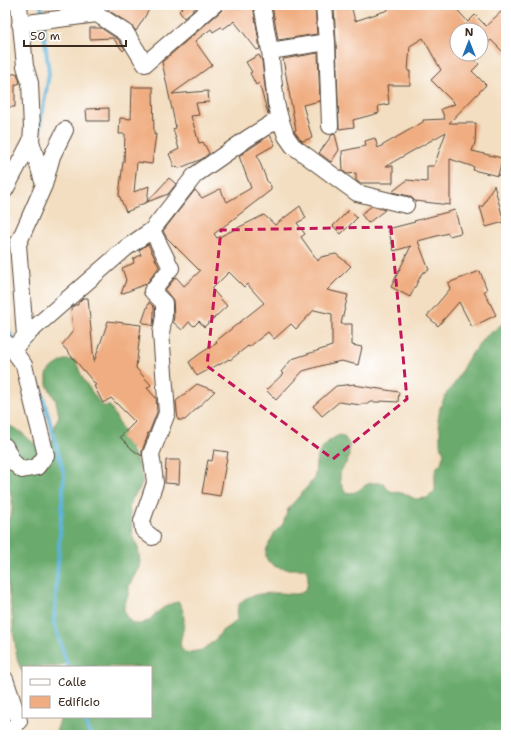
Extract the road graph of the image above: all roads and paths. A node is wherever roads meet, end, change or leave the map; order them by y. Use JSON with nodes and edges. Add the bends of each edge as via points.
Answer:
{"nodes":[{"id":1,"x":19,"y":5,"type":"edge"},
{"id":2,"x":214,"y":5,"type":"edge"},
{"id":3,"x":262,"y":5,"type":"edge"},
{"id":4,"x":324,"y":5,"type":"edge"},
{"id":5,"x":20,"y":24,"type":"junction"},
{"id":6,"x":327,"y":42,"type":"junction"},
{"id":7,"x":270,"y":51,"type":"junction"},
{"id":8,"x":280,"y":118,"type":"junction"},
{"id":9,"x":330,"y":126,"type":"dead end"},
{"id":10,"x":66,"y":130,"type":"dead end"},
{"id":11,"x":31,"y":141,"type":"junction"},
{"id":12,"x":44,"y":185,"type":"junction"},
{"id":13,"x":5,"y":190,"type":"edge"},
{"id":14,"x":406,"y":205,"type":"dead end"},
{"id":15,"x":152,"y":230,"type":"junction"},
{"id":16,"x":25,"y":336,"type":"junction"},
{"id":17,"x":9,"y":346,"type":"edge"},
{"id":18,"x":5,"y":446,"type":"edge"},
{"id":19,"x":152,"y":537,"type":"dead end"},
{"id":20,"x":5,"y":679,"type":"edge"},
{"id":21,"x":5,"y":731,"type":"edge"}],
"edges":[{"from":1,"to":5,"type":"street"},
{"from":2,"to":5,"type":"street","via":[[145,64],[126,33],[97,14]]},
{"from":3,"to":7,"type":"street"},
{"from":4,"to":6,"type":"street"},
{"from":5,"to":11,"type":"street","via":[[25,66],[30,83]]},
{"from":6,"to":7,"type":"street"},
{"from":6,"to":9,"type":"street"},
{"from":7,"to":8,"type":"street"},
{"from":8,"to":14,"type":"street","via":[[286,136],[293,146],[357,193]]},
{"from":8,"to":15,"type":"street","via":[[195,175]]},
{"from":10,"to":12,"type":"street","via":[[52,156]]},
{"from":11,"to":12,"type":"street"},
{"from":11,"to":13,"type":"street"},
{"from":12,"to":16,"type":"street","via":[[18,244]]},
{"from":15,"to":16,"type":"street","via":[[126,248]]},
{"from":15,"to":19,"type":"street","via":[[171,268],[152,291],[164,303],[161,333],[167,413],[151,454],[155,483],[142,521],[143,530]]},
{"from":16,"to":17,"type":"street"},
{"from":17,"to":18,"type":"street","via":[[24,365],[46,455],[37,467],[22,470],[13,462]]},
{"from":20,"to":21,"type":"street","via":[[20,721],[10,731]]}]}
